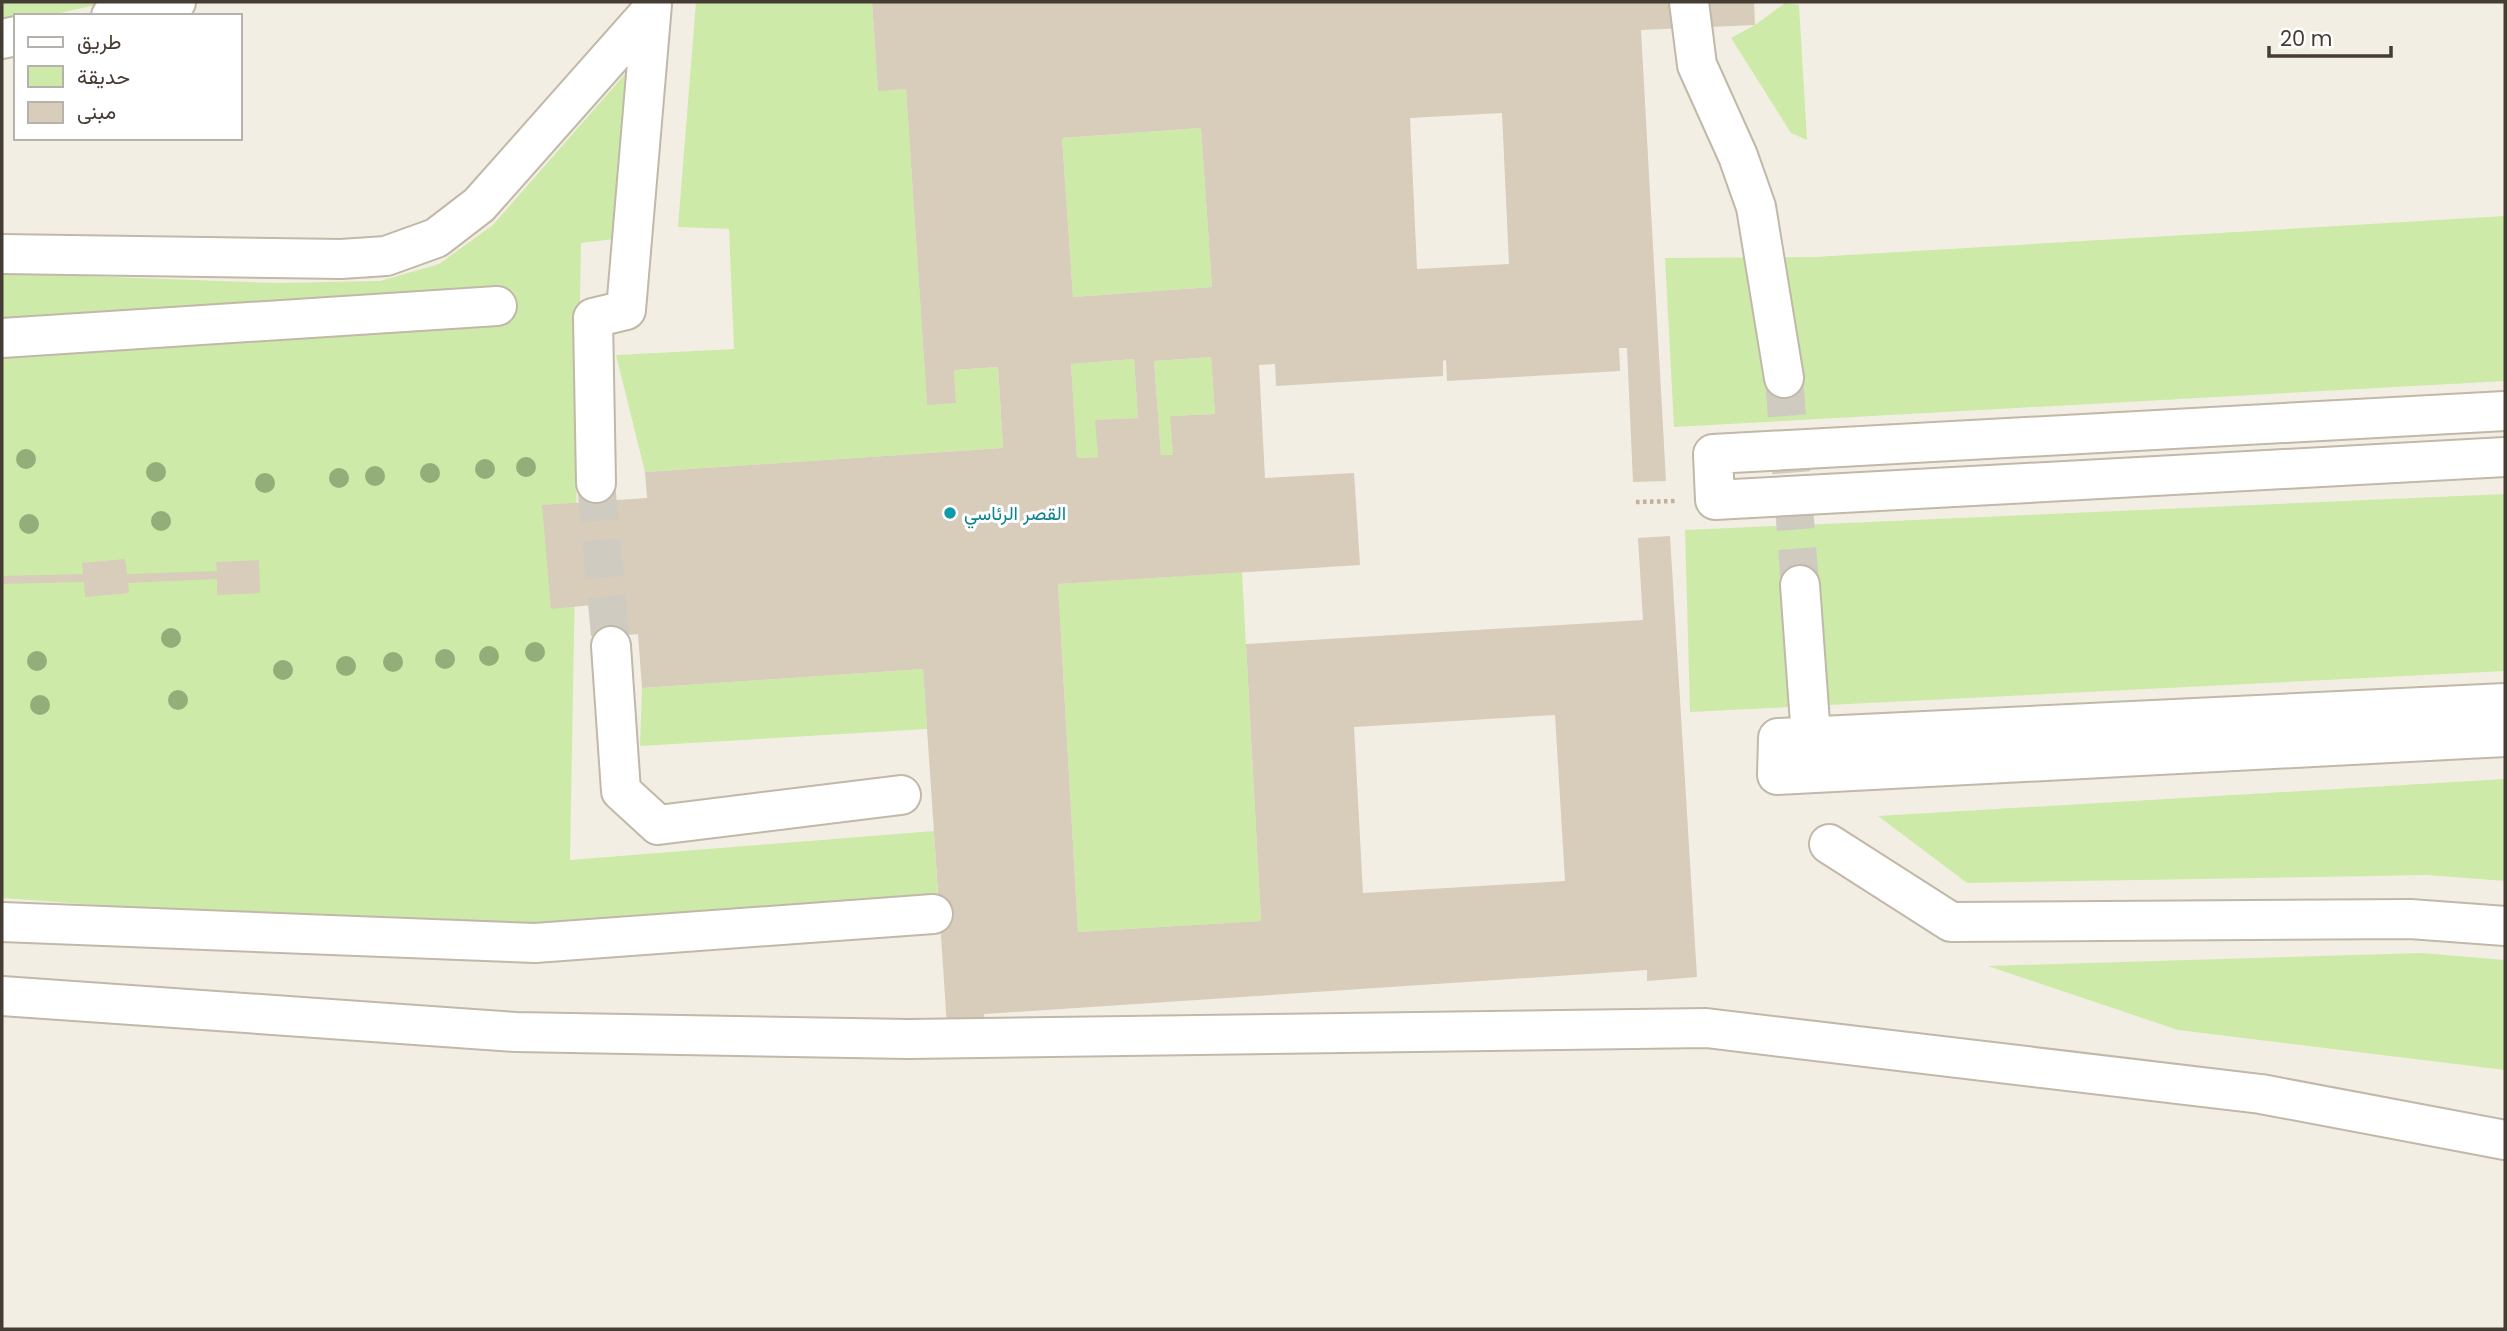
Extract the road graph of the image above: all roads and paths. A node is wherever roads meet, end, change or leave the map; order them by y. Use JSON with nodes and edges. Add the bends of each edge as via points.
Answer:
{"nodes":[{"id":1,"x":176,"y":2,"type":"edge"},
{"id":2,"x":1689,"y":2,"type":"edge"},
{"id":3,"x":651,"y":6,"type":"edge"},
{"id":4,"x":120,"y":14,"type":"edge"},
{"id":5,"x":2,"y":254,"type":"edge"},
{"id":6,"x":497,"y":306,"type":"dead end"},
{"id":7,"x":2,"y":338,"type":"edge"},
{"id":8,"x":1784,"y":378,"type":"tunnel mouth"},
{"id":9,"x":2505,"y":411,"type":"edge"},
{"id":10,"x":2505,"y":457,"type":"edge"},
{"id":11,"x":596,"y":483,"type":"tunnel mouth"},
{"id":12,"x":1800,"y":585,"type":"tunnel mouth"},
{"id":13,"x":611,"y":646,"type":"tunnel mouth"},
{"id":14,"x":2505,"y":703,"type":"edge"},
{"id":15,"x":1811,"y":737,"type":"junction"},
{"id":16,"x":2505,"y":737,"type":"edge"},
{"id":17,"x":901,"y":794,"type":"dead end"},
{"id":18,"x":1829,"y":844,"type":"dead end"},
{"id":19,"x":933,"y":914,"type":"dead end"},
{"id":20,"x":2,"y":922,"type":"edge"},
{"id":21,"x":2505,"y":926,"type":"edge"},
{"id":22,"x":2,"y":996,"type":"edge"},
{"id":23,"x":2505,"y":1140,"type":"edge"}],
"edges":[{"from":1,"to":4,"type":"street"},
{"from":2,"to":8,"type":"street","via":[[1697,65],[1756,207]]},
{"from":3,"to":5,"type":"street","via":[[479,205],[436,238],[386,256],[341,259]]},
{"from":3,"to":11,"type":"street","via":[[626,310],[593,318]]},
{"from":6,"to":7,"type":"street"},
{"from":9,"to":10,"type":"street","via":[[1713,454],[1715,500]]},
{"from":12,"to":15,"type":"street"},
{"from":13,"to":17,"type":"street","via":[[621,791],[658,825]]},
{"from":14,"to":15,"type":"street"},
{"from":15,"to":16,"type":"street","via":[[1778,738],[1777,775]]},
{"from":18,"to":21,"type":"street","via":[[1951,922],[2410,919]]},
{"from":19,"to":20,"type":"street","via":[[535,943]]},
{"from":22,"to":23,"type":"street","via":[[516,1032],[908,1040],[1706,1028],[2261,1094]]}]}
